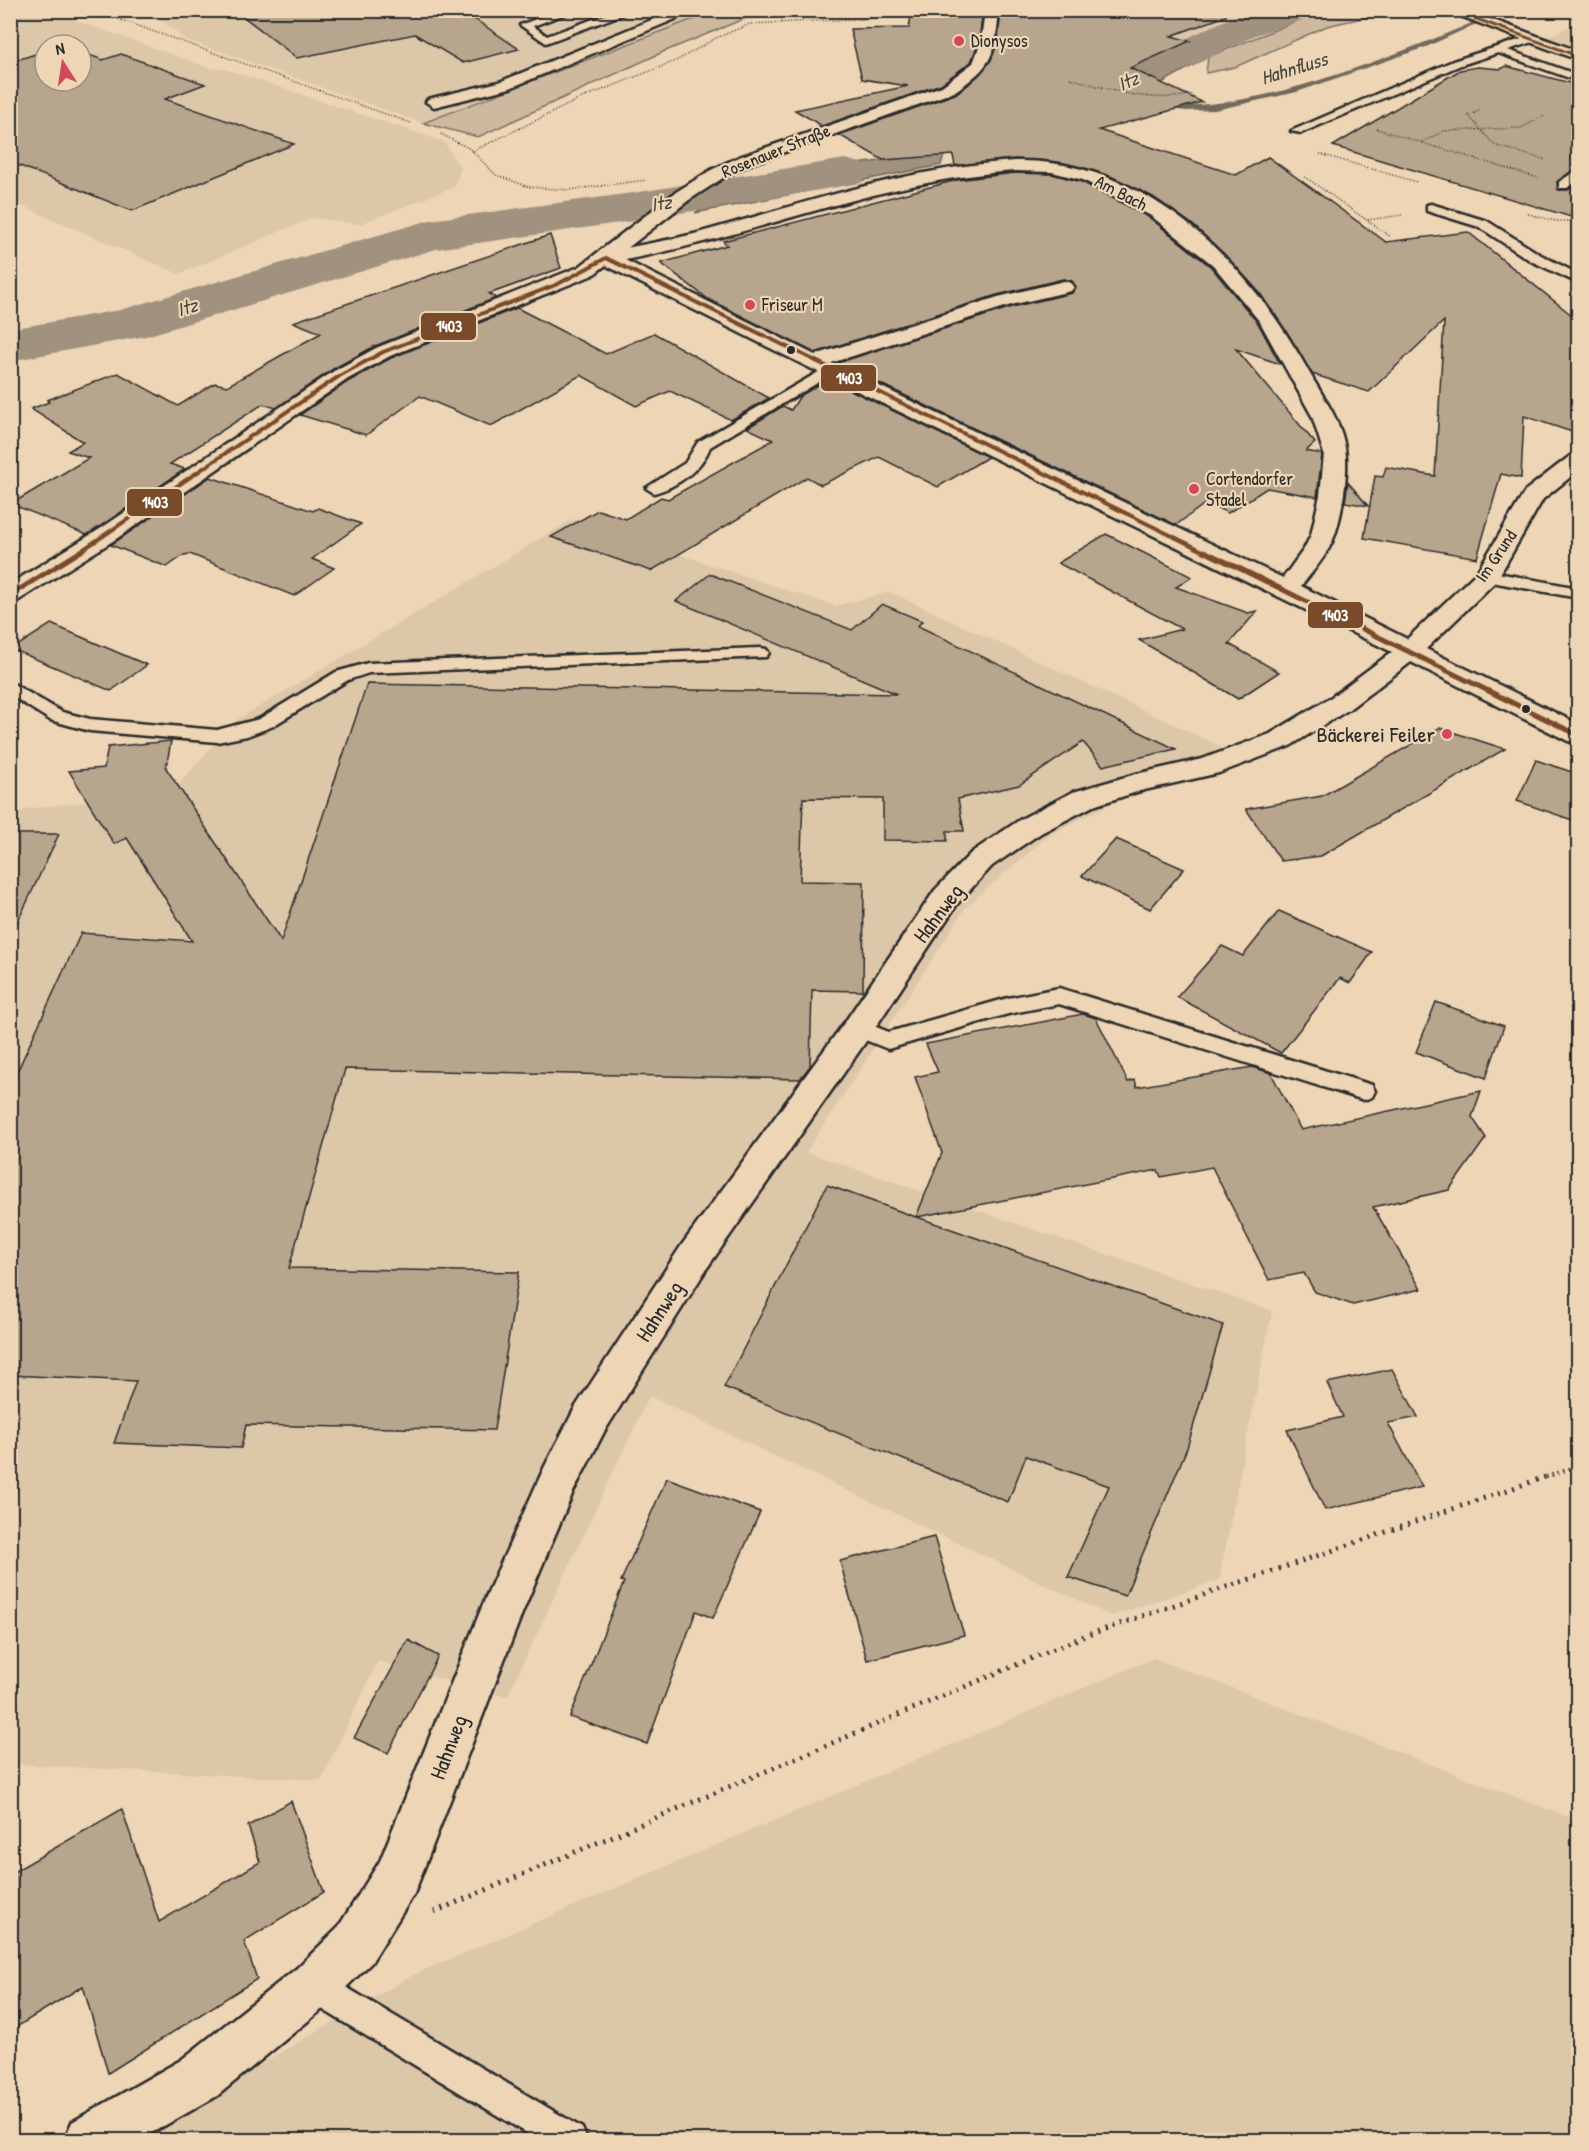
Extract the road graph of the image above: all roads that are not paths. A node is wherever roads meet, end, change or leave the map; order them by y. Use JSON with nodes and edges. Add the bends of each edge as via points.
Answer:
{"nodes":[{"id":1,"x":571,"y":10,"type":"edge"},
{"id":2,"x":629,"y":10,"type":"edge"},
{"id":3,"x":690,"y":10,"type":"edge"},
{"id":4,"x":992,"y":10,"type":"edge"},
{"id":5,"x":1451,"y":10,"type":"edge"},
{"id":6,"x":1531,"y":39,"type":"junction"},
{"id":7,"x":1498,"y":50,"type":"junction"},
{"id":8,"x":1578,"y":56,"type":"edge"},
{"id":9,"x":1578,"y":78,"type":"edge"},
{"id":10,"x":434,"y":102,"type":"dead end"},
{"id":11,"x":1297,"y":131,"type":"dead end"},
{"id":12,"x":1578,"y":175,"type":"edge"},
{"id":13,"x":1563,"y":185,"type":"road end"},
{"id":14,"x":1431,"y":208,"type":"dead end"},
{"id":15,"x":606,"y":258,"type":"junction"},
{"id":16,"x":1578,"y":279,"type":"edge"},
{"id":17,"x":1064,"y":287,"type":"dead end"},
{"id":18,"x":821,"y":366,"type":"junction"},
{"id":19,"x":1578,"y":460,"type":"edge"},
{"id":20,"x":654,"y":488,"type":"dead end"},
{"id":21,"x":1487,"y":576,"type":"junction"},
{"id":22,"x":1287,"y":589,"type":"junction"},
{"id":23,"x":1578,"y":593,"type":"edge"},
{"id":24,"x":10,"y":595,"type":"edge"},
{"id":25,"x":1409,"y":651,"type":"junction"},
{"id":26,"x":760,"y":653,"type":"dead end"},
{"id":27,"x":10,"y":687,"type":"edge"},
{"id":28,"x":1578,"y":735,"type":"edge"},
{"id":29,"x":858,"y":1028,"type":"junction"},
{"id":30,"x":1364,"y":1091,"type":"dead end"},
{"id":31,"x":314,"y":1985,"type":"junction"},
{"id":32,"x":90,"y":2140,"type":"edge"},
{"id":33,"x":570,"y":2140,"type":"edge"}],
"edges":[{"from":1,"to":2,"type":"lane","via":[[525,25],[546,40]]},
{"from":3,"to":10,"type":"street","via":[[504,85]]},
{"from":4,"to":15,"type":"street","name":"Rosenauer Straße","via":[[989,37],[976,70],[948,89],[787,143],[716,175],[662,210]]},
{"from":5,"to":6,"type":"street"},
{"from":6,"to":7,"type":"lane"},
{"from":6,"to":8,"type":"street"},
{"from":7,"to":9,"type":"lane"},
{"from":7,"to":11,"type":"lane","via":[[1457,63]]},
{"from":12,"to":13,"type":"lane"},
{"from":14,"to":16,"type":"lane","via":[[1484,224],[1536,258]]},
{"from":15,"to":18,"type":"street"},
{"from":15,"to":22,"type":"street","name":"Am Bach","via":[[655,250],[922,176],[998,167],[1041,167],[1064,169],[1111,184],[1190,232],[1247,290],[1290,355],[1335,448],[1330,500],[1320,542]]},
{"from":15,"to":24,"type":"street","name":"Rosenauer Straße","via":[[558,284],[383,352],[341,375],[108,534]]},
{"from":17,"to":18,"type":"street","via":[[1005,301]]},
{"from":18,"to":20,"type":"lane","via":[[703,446],[690,469]]},
{"from":18,"to":22,"type":"street"},
{"from":19,"to":21,"type":"street","name":"Im Grund","via":[[1534,495]]},
{"from":21,"to":23,"type":"lane"},
{"from":21,"to":25,"type":"street","name":"Im Grund"},
{"from":22,"to":25,"type":"street"},
{"from":25,"to":28,"type":"street"},
{"from":25,"to":29,"type":"street","name":"Hahnweg","via":[[1339,704],[1280,740],[1209,767],[1083,799],[1002,845],[982,859],[946,897]]},
{"from":26,"to":27,"type":"lane","via":[[368,668],[342,676],[266,723],[217,736],[90,725],[56,716]]},
{"from":29,"to":30,"type":"lane","via":[[888,1041],[1008,1006],[1059,996]]},
{"from":29,"to":31,"type":"street","name":"Hahnweg","via":[[694,1257],[590,1419],[502,1607],[397,1877],[354,1946]]},
{"from":31,"to":32,"type":"street","name":"Hahnweg","via":[[199,2078]]},
{"from":31,"to":33,"type":"lane"}]}
